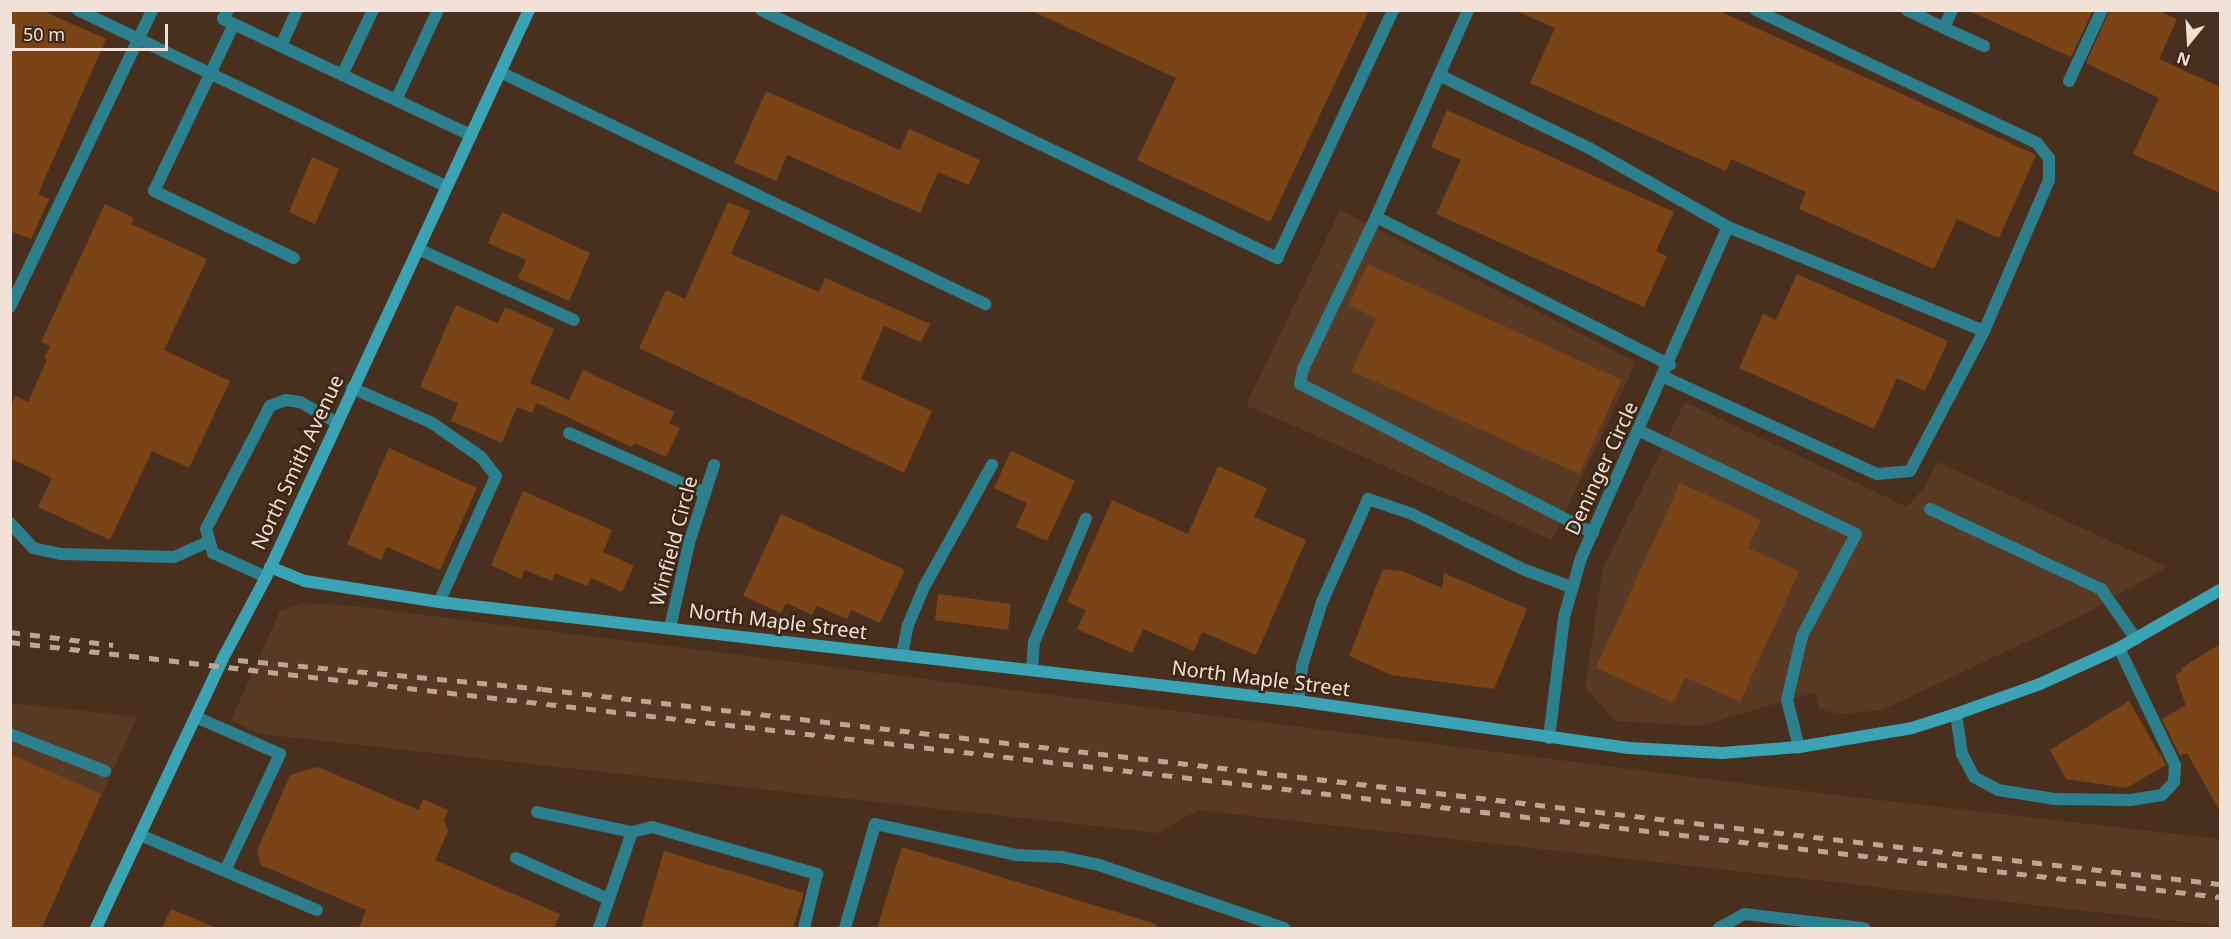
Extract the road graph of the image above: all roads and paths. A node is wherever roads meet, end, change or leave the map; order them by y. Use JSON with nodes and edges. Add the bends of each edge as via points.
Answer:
{"nodes":[{"id":1,"x":78,"y":10,"type":"edge"},
{"id":2,"x":152,"y":10,"type":"edge"},
{"id":3,"x":228,"y":10,"type":"edge"},
{"id":4,"x":297,"y":10,"type":"edge"},
{"id":5,"x":373,"y":10,"type":"edge"},
{"id":6,"x":438,"y":10,"type":"edge"},
{"id":7,"x":529,"y":10,"type":"edge"},
{"id":8,"x":761,"y":10,"type":"edge"},
{"id":9,"x":1393,"y":10,"type":"edge"},
{"id":10,"x":1467,"y":10,"type":"edge"},
{"id":11,"x":1756,"y":10,"type":"edge"},
{"id":12,"x":1907,"y":10,"type":"edge"},
{"id":13,"x":1952,"y":10,"type":"edge"},
{"id":14,"x":2102,"y":10,"type":"edge"},
{"id":15,"x":234,"y":24,"type":"junction"},
{"id":16,"x":1944,"y":28,"type":"junction"},
{"id":17,"x":138,"y":39,"type":"junction"},
{"id":18,"x":281,"y":46,"type":"junction"},
{"id":19,"x":1984,"y":46,"type":"dead end"},
{"id":20,"x":500,"y":72,"type":"junction"},
{"id":21,"x":210,"y":73,"type":"junction"},
{"id":22,"x":342,"y":75,"type":"junction"},
{"id":23,"x":1439,"y":75,"type":"junction"},
{"id":24,"x":2068,"y":81,"type":"dead end"},
{"id":25,"x":396,"y":100,"type":"junction"},
{"id":26,"x":471,"y":135,"type":"junction"},
{"id":27,"x":447,"y":187,"type":"junction"},
{"id":28,"x":1376,"y":216,"type":"junction"},
{"id":29,"x":1728,"y":226,"type":"junction"},
{"id":30,"x":418,"y":249,"type":"junction"},
{"id":31,"x":294,"y":258,"type":"dead end"},
{"id":32,"x":985,"y":304,"type":"dead end"},
{"id":33,"x":10,"y":307,"type":"edge"},
{"id":34,"x":574,"y":320,"type":"dead end"},
{"id":35,"x":1984,"y":331,"type":"junction"},
{"id":36,"x":1670,"y":365,"type":"junction"},
{"id":37,"x":1664,"y":377,"type":"junction"},
{"id":38,"x":352,"y":388,"type":"junction"},
{"id":39,"x":336,"y":422,"type":"junction"},
{"id":40,"x":1640,"y":431,"type":"junction"},
{"id":41,"x":569,"y":433,"type":"dead end"},
{"id":42,"x":714,"y":465,"type":"dead end"},
{"id":43,"x":992,"y":465,"type":"dead end"},
{"id":44,"x":705,"y":493,"type":"junction"},
{"id":45,"x":1930,"y":509,"type":"dead end"},
{"id":46,"x":1086,"y":518,"type":"dead end"},
{"id":47,"x":10,"y":523,"type":"edge"},
{"id":48,"x":1593,"y":533,"type":"junction"},
{"id":49,"x":207,"y":542,"type":"junction"},
{"id":50,"x":268,"y":572,"type":"junction"},
{"id":51,"x":1571,"y":587,"type":"junction"},
{"id":52,"x":2220,"y":590,"type":"edge"},
{"id":53,"x":440,"y":602,"type":"junction"},
{"id":54,"x":670,"y":628,"type":"junction"},
{"id":55,"x":2136,"y":639,"type":"junction"},
{"id":56,"x":2119,"y":648,"type":"junction"},
{"id":57,"x":902,"y":655,"type":"junction"},
{"id":58,"x":1032,"y":670,"type":"junction"},
{"id":59,"x":1298,"y":701,"type":"junction"},
{"id":60,"x":1956,"y":714,"type":"junction"},
{"id":61,"x":196,"y":717,"type":"junction"},
{"id":62,"x":10,"y":734,"type":"edge"},
{"id":63,"x":1549,"y":738,"type":"junction"},
{"id":64,"x":1798,"y":747,"type":"junction"},
{"id":65,"x":105,"y":771,"type":"dead end"},
{"id":66,"x":537,"y":812,"type":"dead end"},
{"id":67,"x":632,"y":832,"type":"junction"},
{"id":68,"x":140,"y":835,"type":"junction"},
{"id":69,"x":516,"y":858,"type":"dead end"},
{"id":70,"x":225,"y":871,"type":"junction"},
{"id":71,"x":608,"y":899,"type":"junction"},
{"id":72,"x":317,"y":910,"type":"dead end"},
{"id":73,"x":96,"y":928,"type":"edge"},
{"id":74,"x":598,"y":928,"type":"edge"},
{"id":75,"x":804,"y":928,"type":"edge"},
{"id":76,"x":846,"y":928,"type":"edge"},
{"id":77,"x":1284,"y":928,"type":"edge"},
{"id":78,"x":1719,"y":928,"type":"edge"},
{"id":79,"x":1864,"y":928,"type":"edge"}],
"edges":[{"from":1,"to":17,"type":"street"},
{"from":2,"to":17,"type":"street"},
{"from":3,"to":15,"type":"street","via":[[223,19]]},
{"from":4,"to":18,"type":"street"},
{"from":5,"to":22,"type":"street"},
{"from":6,"to":25,"type":"street"},
{"from":7,"to":20,"type":"main road","name":"North Smith Avenue"},
{"from":8,"to":9,"type":"street","via":[[1277,258]]},
{"from":10,"to":23,"type":"street"},
{"from":11,"to":35,"type":"street","via":[[2037,143],[2049,158],[2049,180]]},
{"from":12,"to":16,"type":"street"},
{"from":13,"to":16,"type":"street"},
{"from":14,"to":24,"type":"street"},
{"from":15,"to":18,"type":"street"},
{"from":15,"to":21,"type":"street"},
{"from":16,"to":19,"type":"street"},
{"from":17,"to":21,"type":"street"},
{"from":17,"to":33,"type":"street"},
{"from":18,"to":22,"type":"street"},
{"from":20,"to":26,"type":"main road","name":"North Smith Avenue"},
{"from":20,"to":32,"type":"street"},
{"from":21,"to":27,"type":"street"},
{"from":21,"to":31,"type":"street","via":[[154,191]]},
{"from":22,"to":25,"type":"street"},
{"from":23,"to":28,"type":"street"},
{"from":23,"to":29,"type":"street","via":[[1589,148]]},
{"from":25,"to":26,"type":"street"},
{"from":26,"to":27,"type":"main road","name":"North Smith Avenue"},
{"from":27,"to":30,"type":"main road","name":"North Smith Avenue"},
{"from":28,"to":36,"type":"street"},
{"from":28,"to":48,"type":"street","via":[[1303,369],[1300,384]]},
{"from":29,"to":35,"type":"street"},
{"from":29,"to":36,"type":"street","name":"Deninger Circle"},
{"from":30,"to":34,"type":"street"},
{"from":30,"to":38,"type":"main road","name":"North Smith Avenue"},
{"from":35,"to":37,"type":"street","via":[[1910,471],[1894,475],[1877,474]]},
{"from":36,"to":37,"type":"street","name":"Deninger Circle"},
{"from":37,"to":40,"type":"street","name":"Deninger Circle"},
{"from":38,"to":39,"type":"main road","name":"North Smith Avenue"},
{"from":38,"to":53,"type":"street","via":[[432,423],[481,458],[496,476]]},
{"from":39,"to":49,"type":"street","via":[[300,402],[286,400],[270,406],[206,529]]},
{"from":39,"to":50,"type":"main road","name":"North Smith Avenue"},
{"from":40,"to":48,"type":"street","name":"Deninger Circle"},
{"from":40,"to":64,"type":"street","via":[[1856,534],[1802,636],[1787,700]]},
{"from":41,"to":44,"type":"street"},
{"from":42,"to":44,"type":"street","name":"Winfield Circle"},
{"from":43,"to":57,"type":"street","via":[[924,587],[908,625]]},
{"from":44,"to":54,"type":"street","name":"Winfield Circle"},
{"from":45,"to":55,"type":"street","via":[[2101,589]]},
{"from":46,"to":58,"type":"street","via":[[1034,642]]},
{"from":47,"to":49,"type":"street","via":[[33,548],[61,554],[174,557]]},
{"from":48,"to":51,"type":"street","name":"Deninger Circle"},
{"from":49,"to":50,"type":"street","via":[[213,553]]},
{"from":50,"to":53,"type":"main road","name":"North Maple Street","via":[[305,582]]},
{"from":50,"to":61,"type":"main road","name":"North Smith Avenue"},
{"from":51,"to":59,"type":"street","via":[[1525,570],[1412,514],[1368,499],[1322,602],[1302,666]]},
{"from":51,"to":63,"type":"street","name":"Deninger Circle"},
{"from":52,"to":55,"type":"main road","name":"North Maple Street"},
{"from":53,"to":54,"type":"main road","name":"North Maple Street"},
{"from":54,"to":57,"type":"main road","name":"North Maple Street"},
{"from":55,"to":56,"type":"main road","name":"North Maple Street"},
{"from":56,"to":60,"type":"main road","name":"North Maple Street","via":[[2040,684]]},
{"from":56,"to":60,"type":"street","via":[[2175,765],[2174,782],[2162,795],[2130,800],[2055,800],[1998,790],[1974,777],[1962,754]]},
{"from":57,"to":58,"type":"main road","name":"North Maple Street"},
{"from":58,"to":59,"type":"main road","name":"North Maple Street"},
{"from":59,"to":63,"type":"main road","name":"North Maple Street"},
{"from":60,"to":64,"type":"main road","name":"North Maple Street","via":[[1912,728]]},
{"from":61,"to":68,"type":"main road","name":"North Smith Avenue"},
{"from":61,"to":70,"type":"street","via":[[280,754]]},
{"from":62,"to":65,"type":"street"},
{"from":63,"to":64,"type":"main road","name":"North Maple Street","via":[[1629,748],[1722,753]]},
{"from":66,"to":67,"type":"street"},
{"from":67,"to":71,"type":"street"},
{"from":67,"to":75,"type":"street","via":[[652,827],[817,874]]},
{"from":68,"to":70,"type":"street"},
{"from":68,"to":73,"type":"main road","name":"North Smith Avenue"},
{"from":69,"to":71,"type":"street"},
{"from":70,"to":72,"type":"street"},
{"from":71,"to":74,"type":"street"},
{"from":76,"to":77,"type":"street","via":[[875,824],[1016,855],[1062,857],[1096,864]]},
{"from":78,"to":79,"type":"street","via":[[1744,914]]}]}
